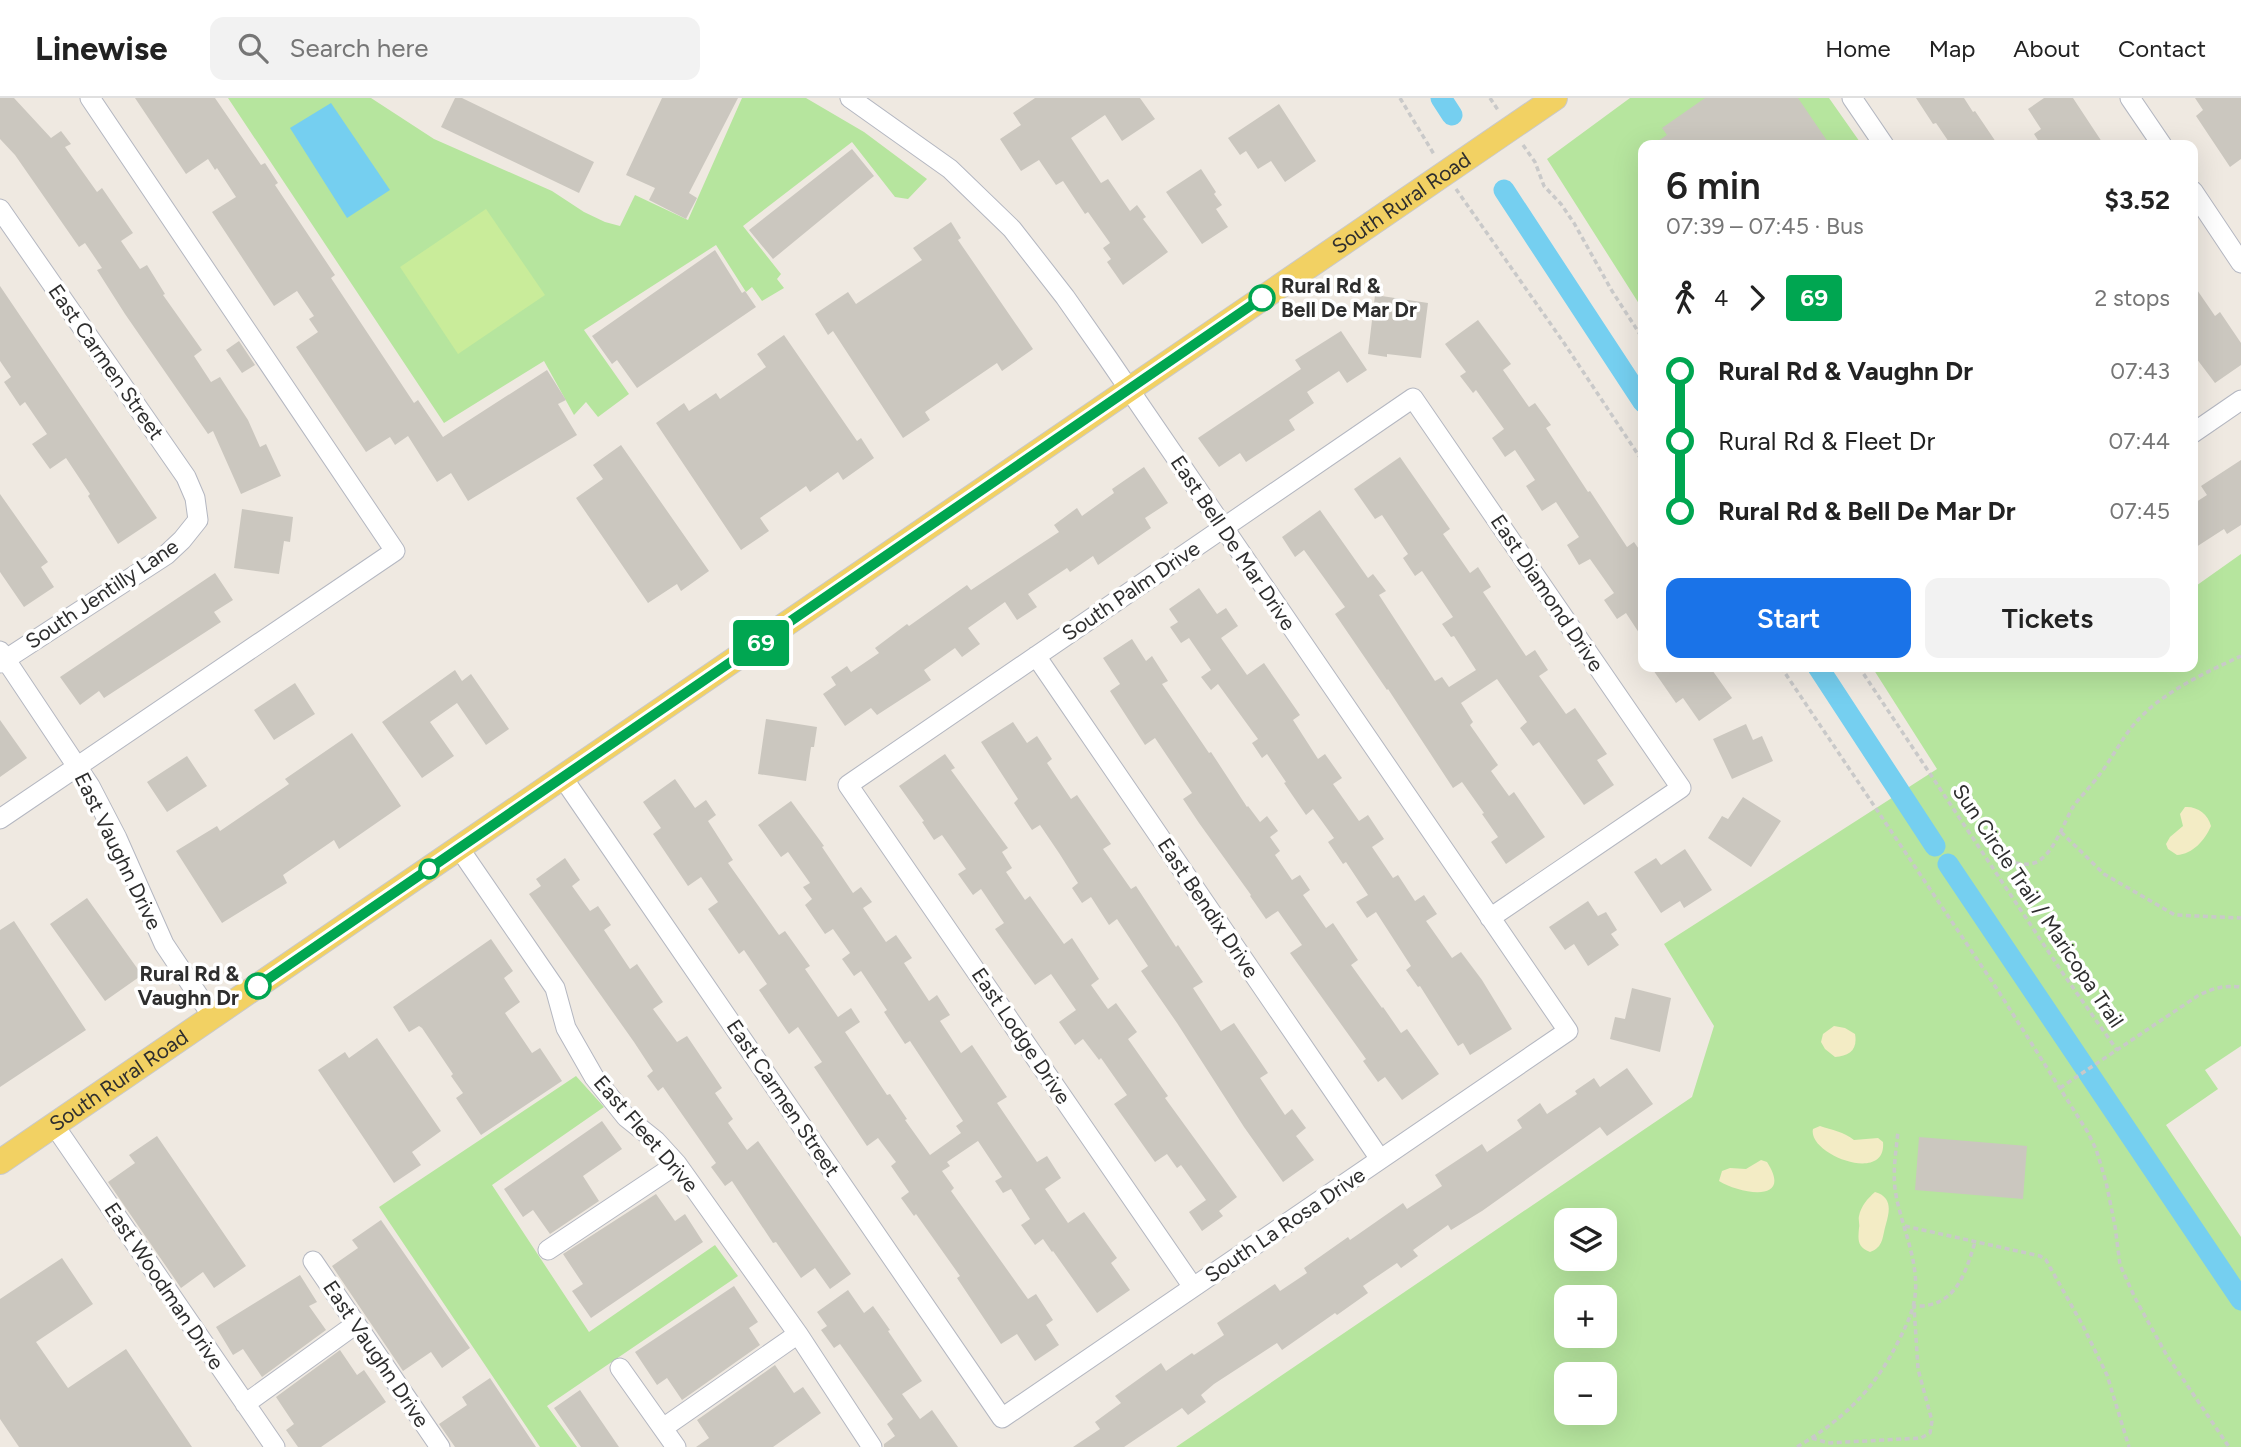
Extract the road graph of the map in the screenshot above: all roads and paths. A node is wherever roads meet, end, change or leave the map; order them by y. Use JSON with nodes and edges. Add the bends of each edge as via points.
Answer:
{"nodes":[{"id":1,"x":90,"y":98,"type":"edge"},
{"id":2,"x":850,"y":98,"type":"edge"},
{"id":3,"x":1400,"y":98,"type":"edge"},
{"id":4,"x":1555,"y":98,"type":"edge"},
{"id":5,"x":1852,"y":98,"type":"edge"},
{"id":6,"x":2130,"y":98,"type":"edge"},
{"id":7,"x":1881,"y":140,"type":"edge"},
{"id":8,"x":2159,"y":140,"type":"edge"},
{"id":9,"x":1535,"y":162,"type":"dead end"},
{"id":10,"x":1445,"y":174,"type":"junction"},
{"id":11,"x":2198,"y":198,"type":"edge"},
{"id":12,"x":0,"y":209,"type":"edge"},
{"id":13,"x":2241,"y":263,"type":"edge"},
{"id":14,"x":1638,"y":332,"type":"edge"},
{"id":15,"x":1129,"y":390,"type":"junction"},
{"id":16,"x":1413,"y":398,"type":"joint"},
{"id":17,"x":2241,"y":400,"type":"edge"},
{"id":18,"x":2198,"y":430,"type":"edge"},
{"id":19,"x":1638,"y":454,"type":"edge"},
{"id":20,"x":198,"y":520,"type":"joint"},
{"id":21,"x":1223,"y":528,"type":"junction"},
{"id":22,"x":1035,"y":656,"type":"junction"},
{"id":23,"x":2241,"y":656,"type":"edge"},
{"id":24,"x":2,"y":658,"type":"edge"},
{"id":25,"x":1784,"y":672,"type":"edge"},
{"id":26,"x":1862,"y":672,"type":"edge"},
{"id":27,"x":78,"y":767,"type":"junction"},
{"id":28,"x":563,"y":778,"type":"junction"},
{"id":29,"x":848,"y":785,"type":"joint"},
{"id":30,"x":0,"y":819,"type":"edge"},
{"id":31,"x":1977,"y":830,"type":"dead end"},
{"id":32,"x":2061,"y":832,"type":"junction"},
{"id":33,"x":459,"y":848,"type":"junction"},
{"id":34,"x":1490,"y":918,"type":"junction"},
{"id":35,"x":2241,"y":918,"type":"edge"},
{"id":36,"x":2241,"y":987,"type":"edge"},
{"id":37,"x":212,"y":1016,"type":"junction"},
{"id":38,"x":1567,"y":1031,"type":"joint"},
{"id":39,"x":2117,"y":1050,"type":"junction"},
{"id":40,"x":2060,"y":1088,"type":"junction"},
{"id":41,"x":54,"y":1125,"type":"junction"},
{"id":42,"x":1898,"y":1131,"type":"dead end"},
{"id":43,"x":1380,"y":1160,"type":"junction"},
{"id":44,"x":0,"y":1162,"type":"edge"},
{"id":45,"x":677,"y":1164,"type":"junction"},
{"id":46,"x":1905,"y":1226,"type":"junction"},
{"id":47,"x":1975,"y":1242,"type":"junction"},
{"id":48,"x":548,"y":1250,"type":"dead end"},
{"id":49,"x":313,"y":1261,"type":"dead end"},
{"id":50,"x":1193,"y":1287,"type":"junction"},
{"id":51,"x":1914,"y":1306,"type":"junction"},
{"id":52,"x":356,"y":1324,"type":"junction"},
{"id":53,"x":798,"y":1334,"type":"junction"},
{"id":54,"x":620,"y":1368,"type":"dead end"},
{"id":55,"x":245,"y":1404,"type":"junction"},
{"id":56,"x":1002,"y":1418,"type":"joint"},
{"id":57,"x":663,"y":1428,"type":"junction"},
{"id":58,"x":1812,"y":1437,"type":"junction"},
{"id":59,"x":275,"y":1447,"type":"edge"},
{"id":60,"x":440,"y":1447,"type":"edge"},
{"id":61,"x":676,"y":1447,"type":"edge"},
{"id":62,"x":872,"y":1447,"type":"edge"},
{"id":63,"x":1797,"y":1447,"type":"edge"},
{"id":64,"x":2129,"y":1447,"type":"edge"},
{"id":65,"x":2229,"y":1447,"type":"edge"}],
"edges":[{"from":1,"to":27,"type":"street","via":[[395,551]]},
{"from":2,"to":15,"type":"street","name":"East Bell De Mar Drive","via":[[950,169],[1012,229]]},
{"from":3,"to":10,"type":"path"},
{"from":4,"to":10,"type":"main road","name":"South Rural Road"},
{"from":5,"to":7,"type":"street"},
{"from":6,"to":8,"type":"street"},
{"from":9,"to":14,"type":"path","via":[[1544,186],[1574,223]]},
{"from":10,"to":15,"type":"main road","name":"South Rural Road"},
{"from":10,"to":19,"type":"path"},
{"from":11,"to":13,"type":"street"},
{"from":12,"to":20,"type":"street","name":"East Carmen Street","via":[[186,477]]},
{"from":15,"to":21,"type":"street","name":"East Bell De Mar Drive"},
{"from":15,"to":28,"type":"main road","name":"South Rural Road"},
{"from":16,"to":21,"type":"street","name":"South Palm Drive"},
{"from":16,"to":34,"type":"street","name":"East Diamond Drive","via":[[1681,788]]},
{"from":17,"to":18,"type":"street"},
{"from":20,"to":24,"type":"street","name":"South Jentilly Lane","via":[[166,555]]},
{"from":21,"to":22,"type":"street","name":"South Palm Drive"},
{"from":21,"to":34,"type":"street","name":"East Bell De Mar Drive"},
{"from":22,"to":29,"type":"street","name":"South Palm Drive"},
{"from":22,"to":43,"type":"street","name":"East Bendix Drive"},
{"from":23,"to":32,"type":"path","via":[[2163,697],[2136,722],[2074,806]]},
{"from":24,"to":27,"type":"street","name":"East Vaughn Drive"},
{"from":25,"to":40,"type":"path"},
{"from":26,"to":39,"type":"path","name":"Sun Circle Trail / Maricopa Trail"},
{"from":27,"to":30,"type":"street"},
{"from":27,"to":37,"type":"street","name":"East Vaughn Drive","via":[[117,838],[164,944]]},
{"from":28,"to":33,"type":"main road","name":"South Rural Road"},
{"from":28,"to":56,"type":"street","name":"East Carmen Street"},
{"from":29,"to":50,"type":"street","name":"East Lodge Drive"},
{"from":31,"to":32,"type":"path","via":[[2005,858],[2018,864],[2044,857]]},
{"from":32,"to":35,"type":"path","via":[[2104,874],[2175,915]]},
{"from":33,"to":37,"type":"main road","name":"South Rural Road"},
{"from":33,"to":45,"type":"street","name":"East Fleet Drive","via":[[555,988],[566,1028],[594,1077],[626,1117]]},
{"from":34,"to":38,"type":"street","name":"East Bell De Mar Drive"},
{"from":36,"to":39,"type":"path","via":[[2228,985],[2199,995]]},
{"from":37,"to":41,"type":"main road","name":"South Rural Road"},
{"from":38,"to":43,"type":"street","name":"South La Rosa Drive"},
{"from":39,"to":40,"type":"path","name":"Sun Circle Trail / Maricopa Trail"},
{"from":40,"to":65,"type":"path","via":[[2096,1149],[2120,1265],[2135,1298]]},
{"from":41,"to":44,"type":"main road","name":"South Rural Road"},
{"from":41,"to":55,"type":"street","name":"East Woodman Drive"},
{"from":42,"to":46,"type":"path","via":[[1893,1177]]},
{"from":43,"to":50,"type":"street","name":"South La Rosa Drive"},
{"from":45,"to":48,"type":"street"},
{"from":45,"to":53,"type":"street","name":"East Fleet Drive"},
{"from":46,"to":47,"type":"path"},
{"from":46,"to":51,"type":"path","via":[[1915,1271]]},
{"from":47,"to":51,"type":"path","via":[[1955,1290],[1940,1301]]},
{"from":47,"to":64,"type":"path","via":[[2046,1260],[2107,1375]]},
{"from":49,"to":52,"type":"street","name":"East Vaughn Drive"},
{"from":50,"to":56,"type":"street","name":"South La Rosa Drive"},
{"from":51,"to":58,"type":"path","via":[[1877,1379],[1856,1403]]},
{"from":51,"to":58,"type":"path","via":[[1930,1433],[1921,1438],[1828,1443]]},
{"from":52,"to":55,"type":"street"},
{"from":52,"to":60,"type":"street","name":"East Vaughn Drive"},
{"from":53,"to":57,"type":"street"},
{"from":53,"to":62,"type":"street","name":"East Fleet Drive"},
{"from":54,"to":57,"type":"street"},
{"from":55,"to":59,"type":"street","name":"East Woodman Drive"},
{"from":57,"to":61,"type":"street"},
{"from":58,"to":63,"type":"path"}]}
